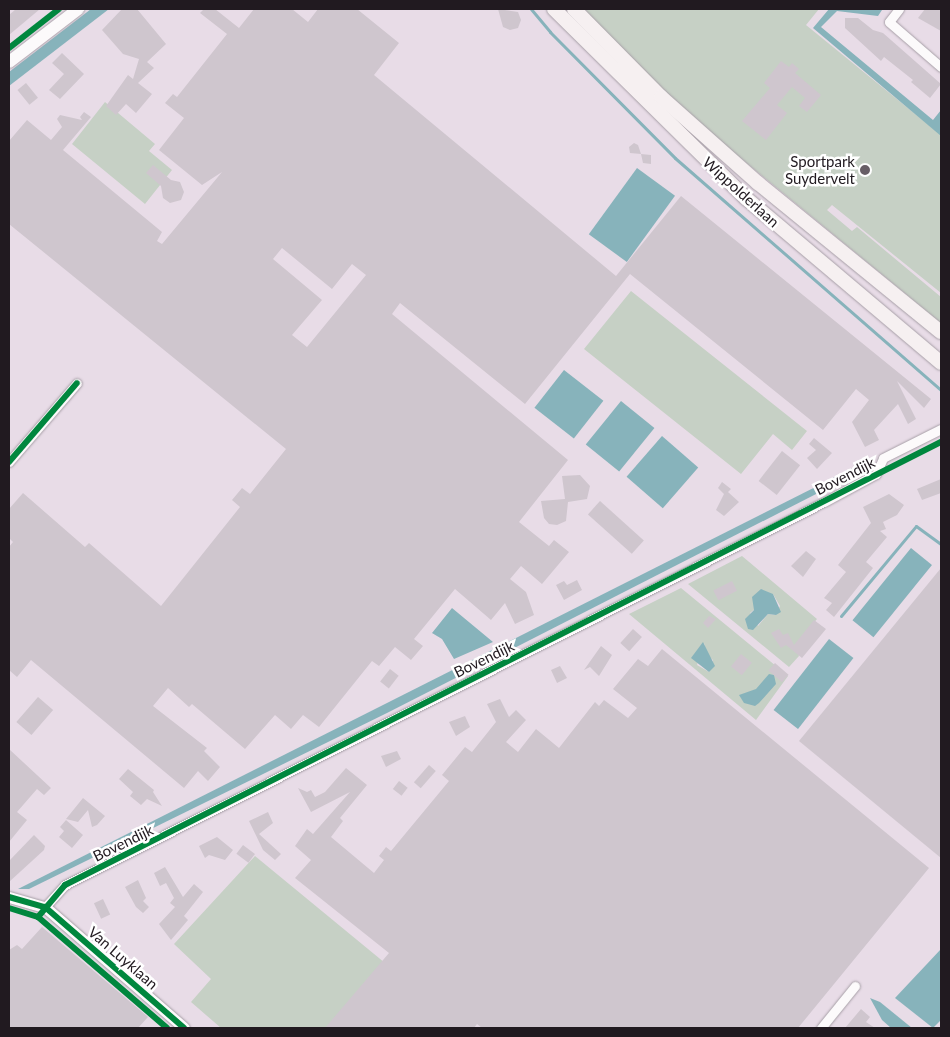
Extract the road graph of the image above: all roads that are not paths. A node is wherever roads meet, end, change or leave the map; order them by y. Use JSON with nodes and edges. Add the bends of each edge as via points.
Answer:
{"nodes":[{"id":1,"x":78,"y":9,"type":"edge"},
{"id":2,"x":554,"y":9,"type":"edge"},
{"id":3,"x":574,"y":9,"type":"edge"},
{"id":4,"x":899,"y":9,"type":"edge"},
{"id":5,"x":9,"y":62,"type":"edge"},
{"id":6,"x":941,"y":67,"type":"edge"},
{"id":7,"x":941,"y":332,"type":"edge"},
{"id":8,"x":941,"y":363,"type":"edge"},
{"id":9,"x":77,"y":383,"type":"dead end"},
{"id":10,"x":941,"y":429,"type":"edge"},
{"id":11,"x":9,"y":462,"type":"edge"},
{"id":12,"x":9,"y":897,"type":"edge"},
{"id":13,"x":45,"y":907,"type":"junction"},
{"id":14,"x":855,"y":986,"type":"dead end"},
{"id":15,"x":184,"y":1028,"type":"edge"},
{"id":16,"x":821,"y":1028,"type":"edge"}],
"edges":[{"from":1,"to":5,"type":"main road"},
{"from":2,"to":8,"type":"main road","name":"Wippolderlaan","via":[[747,199]]},
{"from":3,"to":7,"type":"main road","name":"Wippolderlaan","via":[[661,97],[758,183]]},
{"from":4,"to":6,"type":"street","via":[[889,22]]},
{"from":9,"to":11,"type":"street"},
{"from":10,"to":13,"type":"street","name":"Bovendijk","via":[[883,458],[876,474],[832,497],[65,885]]},
{"from":12,"to":13,"type":"street"},
{"from":13,"to":15,"type":"street","name":"Van Luyklaan"},
{"from":14,"to":16,"type":"street"}]}
